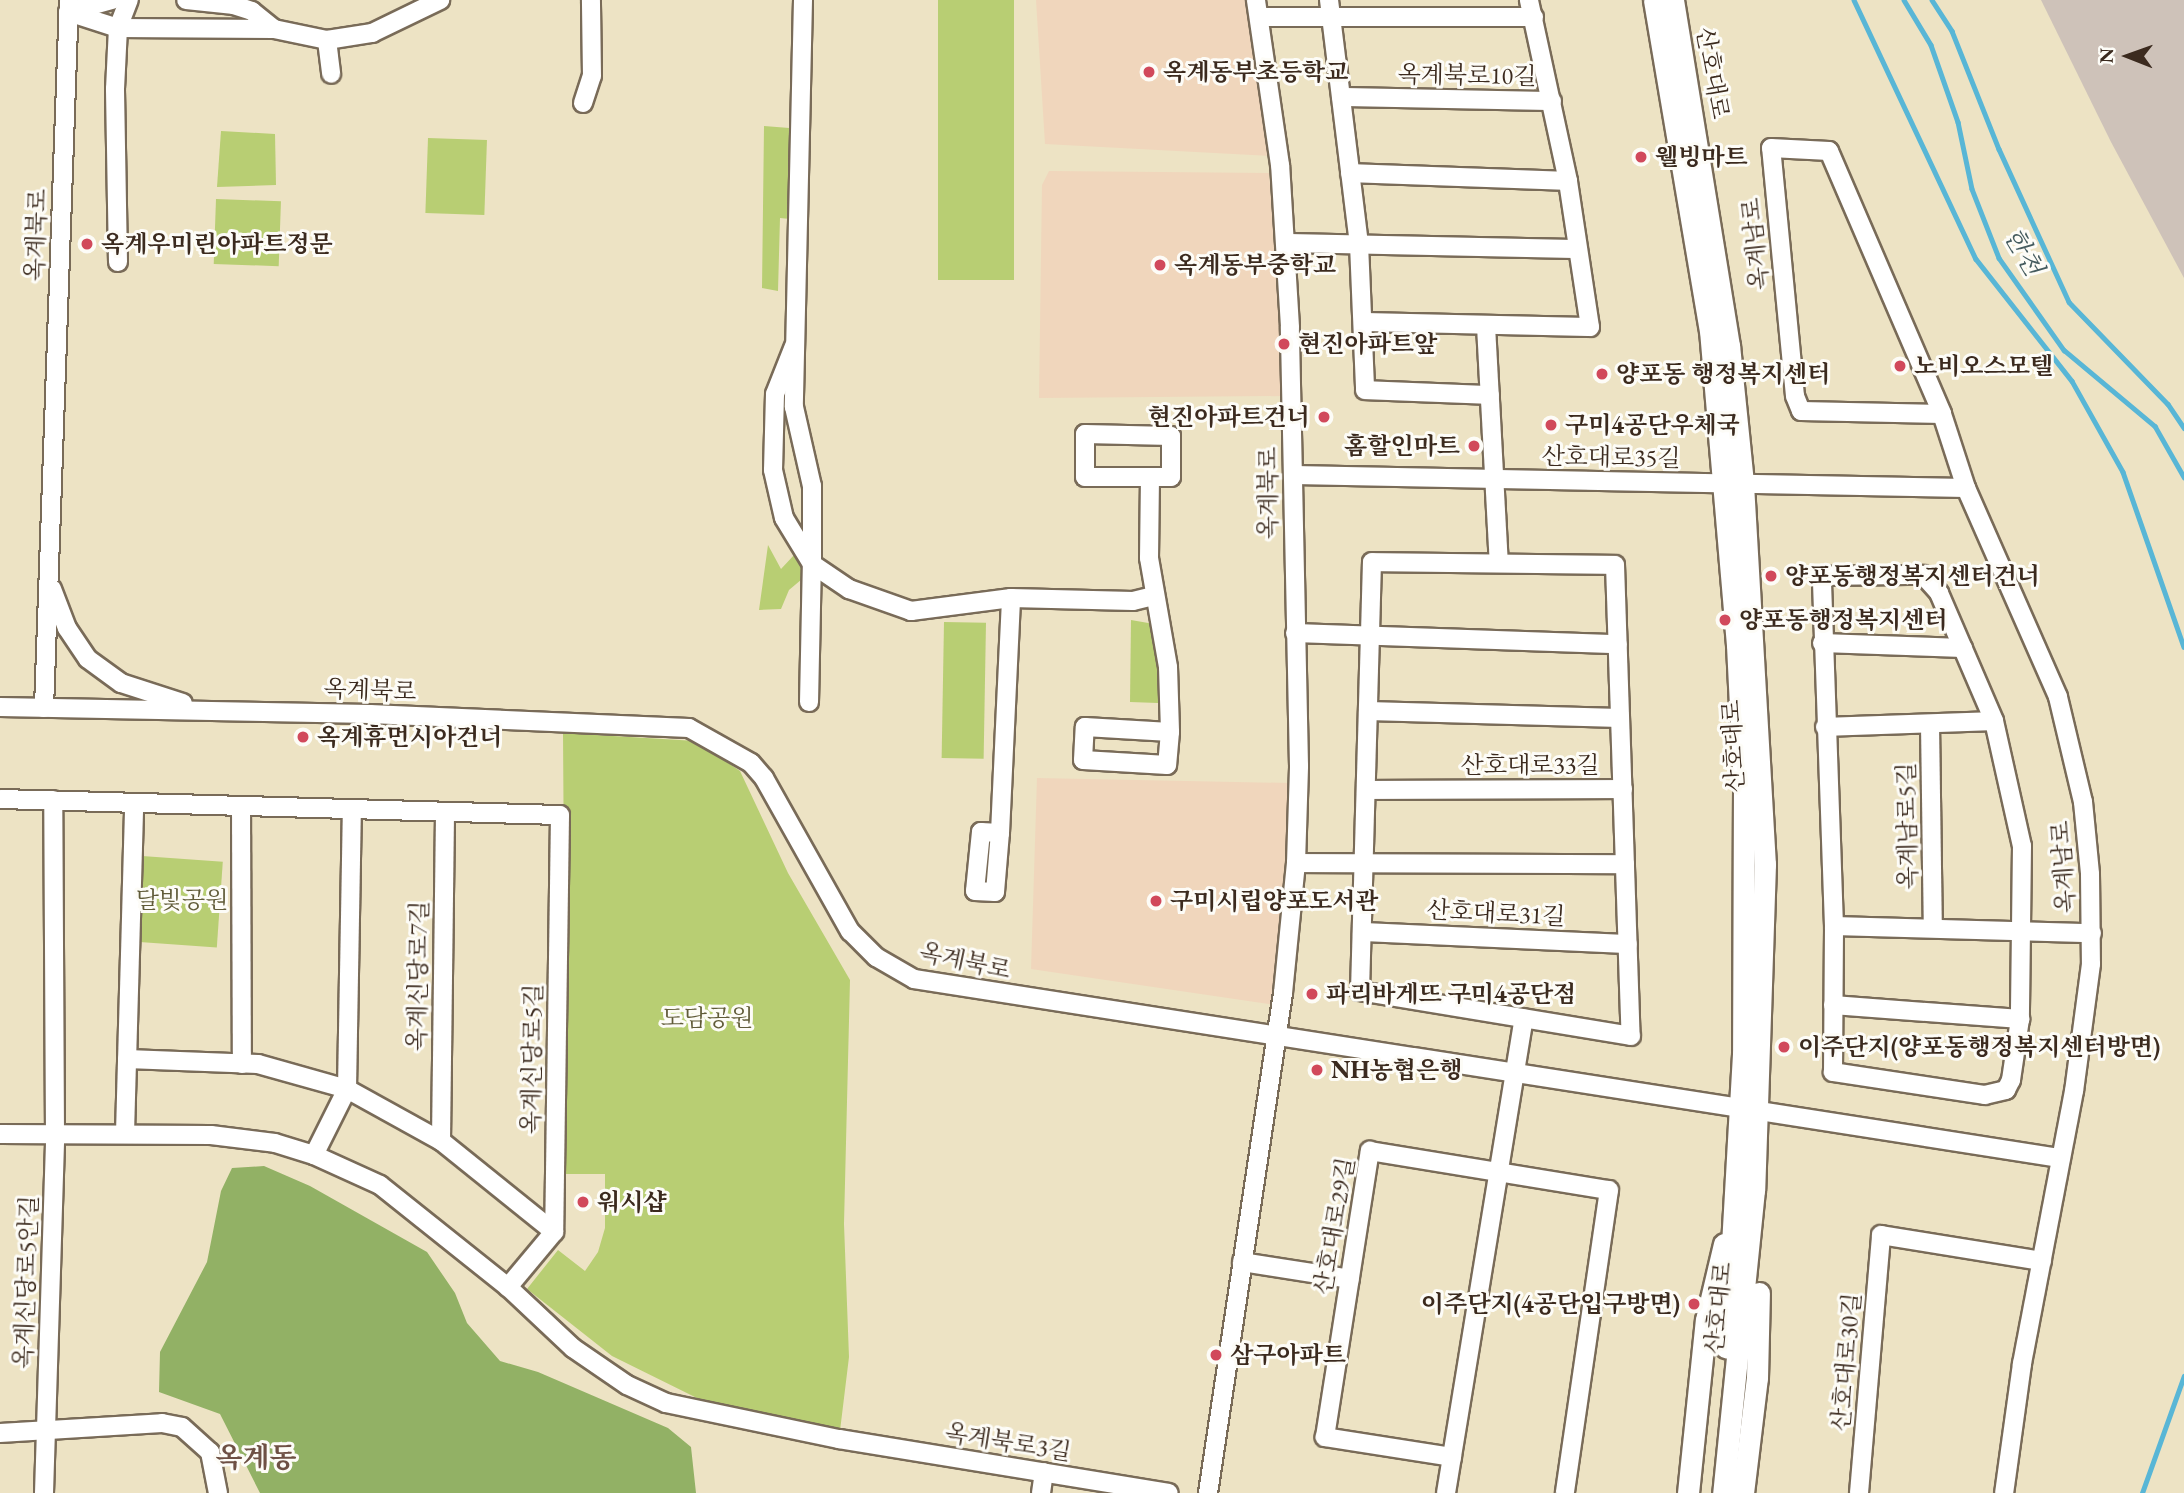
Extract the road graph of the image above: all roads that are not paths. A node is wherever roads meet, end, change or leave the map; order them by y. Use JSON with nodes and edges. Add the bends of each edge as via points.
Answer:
{"nodes":[{"id":1,"x":112,"y":0,"type":"edge"},
{"id":2,"x":130,"y":0,"type":"edge"},
{"id":3,"x":186,"y":0,"type":"edge"},
{"id":4,"x":440,"y":0,"type":"edge"},
{"id":5,"x":591,"y":0,"type":"edge"},
{"id":6,"x":794,"y":0,"type":"edge"},
{"id":7,"x":803,"y":0,"type":"edge"},
{"id":8,"x":1329,"y":0,"type":"edge"},
{"id":9,"x":1654,"y":0,"type":"edge"},
{"id":10,"x":1673,"y":0,"type":"edge"},
{"id":11,"x":69,"y":6,"type":"edge"},
{"id":12,"x":257,"y":6,"type":"edge"},
{"id":13,"x":1258,"y":9,"type":"edge"},
{"id":14,"x":1531,"y":9,"type":"edge"},
{"id":15,"x":1332,"y":18,"type":"junction"},
{"id":16,"x":118,"y":28,"type":"junction"},
{"id":17,"x":274,"y":29,"type":"junction"},
{"id":18,"x":805,"y":34,"type":"junction"},
{"id":19,"x":327,"y":40,"type":"junction"},
{"id":20,"x":331,"y":74,"type":"dead end"},
{"id":21,"x":1341,"y":97,"type":"junction"},
{"id":22,"x":1552,"y":101,"type":"junction"},
{"id":23,"x":583,"y":103,"type":"dead end"},
{"id":24,"x":1350,"y":173,"type":"junction"},
{"id":25,"x":1568,"y":181,"type":"junction"},
{"id":26,"x":1286,"y":243,"type":"junction"},
{"id":27,"x":1359,"y":244,"type":"junction"},
{"id":28,"x":1577,"y":249,"type":"junction"},
{"id":29,"x":118,"y":262,"type":"dead end"},
{"id":30,"x":1363,"y":322,"type":"junction"},
{"id":31,"x":1486,"y":326,"type":"junction"},
{"id":32,"x":797,"y":342,"type":"junction"},
{"id":33,"x":1490,"y":395,"type":"junction"},
{"id":34,"x":1942,"y":414,"type":"junction"},
{"id":35,"x":1294,"y":475,"type":"junction"},
{"id":36,"x":1150,"y":477,"type":"junction"},
{"id":37,"x":1494,"y":479,"type":"junction"},
{"id":38,"x":1735,"y":483,"type":"junction"},
{"id":39,"x":1966,"y":488,"type":"junction"},
{"id":40,"x":49,"y":558,"type":"junction"},
{"id":41,"x":813,"y":564,"type":"junction"},
{"id":42,"x":1499,"y":564,"type":"junction"},
{"id":43,"x":1153,"y":596,"type":"junction"},
{"id":44,"x":1011,"y":598,"type":"junction"},
{"id":45,"x":1295,"y":634,"type":"junction"},
{"id":46,"x":1370,"y":636,"type":"junction"},
{"id":47,"x":1822,"y":643,"type":"junction"},
{"id":48,"x":1618,"y":645,"type":"junction"},
{"id":49,"x":1962,"y":648,"type":"junction"},
{"id":50,"x":809,"y":702,"type":"dead end"},
{"id":51,"x":0,"y":707,"type":"edge"},
{"id":52,"x":44,"y":708,"type":"junction"},
{"id":53,"x":208,"y":710,"type":"junction"},
{"id":54,"x":1368,"y":711,"type":"junction"},
{"id":55,"x":1620,"y":718,"type":"junction"},
{"id":56,"x":1994,"y":721,"type":"junction"},
{"id":57,"x":1930,"y":724,"type":"junction"},
{"id":58,"x":1825,"y":727,"type":"junction"},
{"id":59,"x":1170,"y":732,"type":"junction"},
{"id":60,"x":1623,"y":789,"type":"junction"},
{"id":61,"x":1366,"y":790,"type":"junction"},
{"id":62,"x":0,"y":799,"type":"edge"},
{"id":63,"x":52,"y":800,"type":"junction"},
{"id":64,"x":134,"y":803,"type":"junction"},
{"id":65,"x":241,"y":806,"type":"junction"},
{"id":66,"x":352,"y":809,"type":"junction"},
{"id":67,"x":445,"y":812,"type":"junction"},
{"id":68,"x":1000,"y":833,"type":"dead end"},
{"id":69,"x":1364,"y":861,"type":"junction"},
{"id":70,"x":1296,"y":863,"type":"junction"},
{"id":71,"x":1625,"y":864,"type":"junction"},
{"id":72,"x":1834,"y":926,"type":"junction"},
{"id":73,"x":1933,"y":928,"type":"junction"},
{"id":74,"x":2021,"y":931,"type":"junction"},
{"id":75,"x":1362,"y":932,"type":"junction"},
{"id":76,"x":2092,"y":933,"type":"junction"},
{"id":77,"x":1628,"y":944,"type":"junction"},
{"id":78,"x":1833,"y":1005,"type":"junction"},
{"id":79,"x":1524,"y":1018,"type":"junction"},
{"id":80,"x":2020,"y":1020,"type":"junction"},
{"id":81,"x":1275,"y":1037,"type":"junction"},
{"id":82,"x":127,"y":1059,"type":"junction"},
{"id":83,"x":242,"y":1064,"type":"junction"},
{"id":84,"x":1515,"y":1074,"type":"junction"},
{"id":85,"x":347,"y":1089,"type":"junction"},
{"id":86,"x":1749,"y":1110,"type":"junction"},
{"id":87,"x":125,"y":1133,"type":"junction"},
{"id":88,"x":0,"y":1134,"type":"edge"},
{"id":89,"x":55,"y":1135,"type":"junction"},
{"id":90,"x":441,"y":1140,"type":"junction"},
{"id":91,"x":314,"y":1155,"type":"junction"},
{"id":92,"x":2060,"y":1158,"type":"junction"},
{"id":93,"x":1499,"y":1172,"type":"junction"},
{"id":94,"x":1736,"y":1212,"type":"junction"},
{"id":95,"x":554,"y":1233,"type":"junction"},
{"id":96,"x":2042,"y":1261,"type":"junction"},
{"id":97,"x":1242,"y":1262,"type":"junction"},
{"id":98,"x":1350,"y":1279,"type":"junction"},
{"id":99,"x":508,"y":1287,"type":"junction"},
{"id":100,"x":45,"y":1431,"type":"junction"},
{"id":101,"x":0,"y":1433,"type":"edge"},
{"id":102,"x":1452,"y":1457,"type":"junction"},
{"id":103,"x":1044,"y":1472,"type":"junction"},
{"id":104,"x":44,"y":1493,"type":"edge"},
{"id":105,"x":218,"y":1493,"type":"edge"},
{"id":106,"x":1041,"y":1493,"type":"edge"},
{"id":107,"x":1169,"y":1493,"type":"edge"},
{"id":108,"x":1208,"y":1493,"type":"edge"},
{"id":109,"x":1447,"y":1493,"type":"edge"},
{"id":110,"x":1565,"y":1493,"type":"edge"},
{"id":111,"x":1688,"y":1493,"type":"edge"},
{"id":112,"x":1713,"y":1493,"type":"edge"},
{"id":113,"x":1723,"y":1493,"type":"edge"},
{"id":114,"x":1743,"y":1493,"type":"edge"},
{"id":115,"x":1859,"y":1493,"type":"edge"},
{"id":116,"x":2004,"y":1493,"type":"edge"}],
"edges":[{"from":1,"to":11,"type":"street"},
{"from":2,"to":16,"type":"street"},
{"from":3,"to":12,"type":"street"},
{"from":4,"to":19,"type":"street","via":[[372,33]]},
{"from":5,"to":23,"type":"street","via":[[592,76]]},
{"from":6,"to":18,"type":"street"},
{"from":7,"to":18,"type":"street"},
{"from":8,"to":15,"type":"street"},
{"from":9,"to":38,"type":"street","name":"산호대로","via":[[1696,226]]},
{"from":10,"to":38,"type":"street","name":"산호대로","via":[[1729,345]]},
{"from":11,"to":16,"type":"street"},
{"from":11,"to":40,"type":"street","name":"옥계북로"},
{"from":12,"to":17,"type":"street"},
{"from":13,"to":15,"type":"street"},
{"from":13,"to":26,"type":"street","name":"옥계북로"},
{"from":14,"to":15,"type":"street"},
{"from":14,"to":22,"type":"street"},
{"from":15,"to":21,"type":"street"},
{"from":16,"to":17,"type":"street"},
{"from":16,"to":29,"type":"street"},
{"from":17,"to":19,"type":"street"},
{"from":18,"to":32,"type":"street"},
{"from":19,"to":20,"type":"street"},
{"from":21,"to":22,"type":"street","name":"옥계북로10길"},
{"from":21,"to":24,"type":"street"},
{"from":22,"to":25,"type":"street","name":"옥계북로10길"},
{"from":24,"to":25,"type":"street"},
{"from":24,"to":27,"type":"street"},
{"from":25,"to":28,"type":"street","name":"옥계북로10길"},
{"from":26,"to":27,"type":"street"},
{"from":26,"to":35,"type":"street","name":"옥계북로"},
{"from":27,"to":28,"type":"street"},
{"from":27,"to":30,"type":"street"},
{"from":28,"to":31,"type":"street","via":[[1590,327]]},
{"from":30,"to":31,"type":"street"},
{"from":30,"to":33,"type":"street","via":[[1365,390]]},
{"from":31,"to":33,"type":"street"},
{"from":32,"to":41,"type":"street","via":[[794,407],[812,486]]},
{"from":32,"to":41,"type":"street","via":[[775,394],[773,470],[784,518]]},
{"from":33,"to":37,"type":"street"},
{"from":34,"to":34,"type":"street","name":"옥계남로","via":[[1801,411],[1795,396],[1771,148],[1829,151]]},
{"from":34,"to":39,"type":"street","name":"옥계남로"},
{"from":35,"to":37,"type":"street","name":"산호대로35길"},
{"from":35,"to":45,"type":"street","name":"옥계북로"},
{"from":36,"to":36,"type":"street","via":[[1085,477],[1085,434],[1171,436],[1171,477]]},
{"from":36,"to":43,"type":"street"},
{"from":37,"to":38,"type":"street","name":"산호대로35길"},
{"from":37,"to":42,"type":"street"},
{"from":38,"to":39,"type":"street"},
{"from":38,"to":86,"type":"street","name":"산호대로","via":[[1765,864]]},
{"from":39,"to":76,"type":"street","name":"옥계남로","via":[[2058,697],[2071,742],[2083,802]]},
{"from":40,"to":52,"type":"street","name":"옥계북로"},
{"from":40,"to":53,"type":"street","via":[[53,594],[67,628],[88,659],[137,691]]},
{"from":41,"to":44,"type":"street","via":[[849,589],[911,611]]},
{"from":41,"to":50,"type":"street"},
{"from":42,"to":46,"type":"street","name":"산호대로33길","via":[[1372,562]]},
{"from":42,"to":48,"type":"street","name":"산호대로33길","via":[[1615,565]]},
{"from":43,"to":44,"type":"street","via":[[1133,601]]},
{"from":43,"to":59,"type":"street","via":[[1168,667]]},
{"from":44,"to":68,"type":"street"},
{"from":45,"to":46,"type":"street"},
{"from":45,"to":70,"type":"street","name":"옥계북로"},
{"from":46,"to":48,"type":"street"},
{"from":46,"to":54,"type":"street","name":"산호대로33길"},
{"from":47,"to":49,"type":"street"},
{"from":47,"to":49,"type":"street","via":[[1822,576],[1923,575],[1939,593]]},
{"from":47,"to":58,"type":"street"},
{"from":48,"to":55,"type":"street","name":"산호대로33길"},
{"from":49,"to":56,"type":"street"},
{"from":51,"to":52,"type":"street"},
{"from":52,"to":53,"type":"street","name":"옥계북로"},
{"from":53,"to":81,"type":"street","name":"옥계북로","via":[[690,728],[736,751],[764,778],[839,915],[861,943],[894,968],[939,985]]},
{"from":54,"to":55,"type":"street","name":"산호대로33길"},
{"from":54,"to":61,"type":"street","name":"산호대로33길"},
{"from":55,"to":60,"type":"street","name":"산호대로33길"},
{"from":56,"to":57,"type":"street"},
{"from":56,"to":74,"type":"street","via":[[2022,846]]},
{"from":57,"to":58,"type":"street"},
{"from":57,"to":73,"type":"street","name":"옥계남로5길"},
{"from":58,"to":72,"type":"street"},
{"from":59,"to":59,"type":"street","via":[[1167,765],[1083,760],[1085,727]]},
{"from":60,"to":61,"type":"street","name":"산호대로33길"},
{"from":60,"to":71,"type":"street"},
{"from":61,"to":69,"type":"street","name":"산호대로33길"},
{"from":62,"to":63,"type":"street"},
{"from":63,"to":64,"type":"street"},
{"from":63,"to":89,"type":"street"},
{"from":64,"to":65,"type":"street"},
{"from":64,"to":82,"type":"street"},
{"from":65,"to":66,"type":"street"},
{"from":65,"to":83,"type":"street"},
{"from":66,"to":67,"type":"street"},
{"from":66,"to":85,"type":"street"},
{"from":67,"to":90,"type":"street","name":"옥계신당로7길"},
{"from":67,"to":95,"type":"street","name":"옥계신당로5길","via":[[560,815]]},
{"from":69,"to":70,"type":"street"},
{"from":69,"to":71,"type":"street","name":"산호대로31길"},
{"from":69,"to":75,"type":"street","name":"산호대로33길"},
{"from":70,"to":81,"type":"street","name":"옥계북로"},
{"from":71,"to":77,"type":"street"},
{"from":72,"to":73,"type":"street"},
{"from":72,"to":78,"type":"street"},
{"from":73,"to":74,"type":"street"},
{"from":74,"to":76,"type":"street"},
{"from":74,"to":80,"type":"street"},
{"from":75,"to":77,"type":"street","name":"산호대로31길"},
{"from":75,"to":79,"type":"street","name":"산호대로33길","via":[[1360,991]]},
{"from":76,"to":92,"type":"street","name":"옥계남로","via":[[2083,1034]]},
{"from":77,"to":79,"type":"street","via":[[1631,1036]]},
{"from":78,"to":80,"type":"street"},
{"from":78,"to":80,"type":"street","via":[[1833,1072],[1970,1095],[1993,1094],[2008,1087]]},
{"from":79,"to":84,"type":"street"},
{"from":81,"to":84,"type":"street"},
{"from":81,"to":97,"type":"street","name":"옥계북로"},
{"from":82,"to":83,"type":"street"},
{"from":82,"to":87,"type":"street"},
{"from":83,"to":85,"type":"street","via":[[285,1069]]},
{"from":84,"to":86,"type":"street"},
{"from":84,"to":93,"type":"street"},
{"from":85,"to":90,"type":"street"},
{"from":85,"to":91,"type":"street"},
{"from":86,"to":92,"type":"street"},
{"from":86,"to":94,"type":"street","name":"산호대로"},
{"from":86,"to":113,"type":"street","name":"산호대로","via":[[1749,1256]]},
{"from":86,"to":114,"type":"street","via":[[1762,1156],[1757,1378]]},
{"from":87,"to":89,"type":"street"},
{"from":87,"to":91,"type":"street","via":[[248,1139]]},
{"from":88,"to":89,"type":"street"},
{"from":89,"to":100,"type":"street","name":"옥계신당로5안길"},
{"from":90,"to":95,"type":"street"},
{"from":91,"to":99,"type":"street","via":[[380,1185]]},
{"from":92,"to":96,"type":"street","name":"옥계남로"},
{"from":93,"to":98,"type":"street","name":"산호대로29길","via":[[1370,1151]]},
{"from":93,"to":102,"type":"street"},
{"from":93,"to":110,"type":"street","name":"산호대로29길","via":[[1609,1190]]},
{"from":94,"to":111,"type":"street","via":[[1706,1320]]},
{"from":94,"to":112,"type":"street","name":"산호대로"},
{"from":95,"to":99,"type":"street"},
{"from":96,"to":115,"type":"street","name":"산호대로30길","via":[[1881,1235]]},
{"from":96,"to":116,"type":"street","name":"옥계남로"},
{"from":97,"to":98,"type":"street"},
{"from":97,"to":108,"type":"street","name":"옥계북로"},
{"from":98,"to":102,"type":"street","name":"산호대로29길","via":[[1325,1437]]},
{"from":99,"to":103,"type":"street","name":"옥계북로3길","via":[[573,1348],[643,1394],[691,1412]]},
{"from":100,"to":101,"type":"street"},
{"from":100,"to":104,"type":"street","name":"옥계신당로5안길"},
{"from":100,"to":105,"type":"street","via":[[162,1423],[182,1427],[210,1451]]},
{"from":102,"to":109,"type":"street"},
{"from":103,"to":106,"type":"street"},
{"from":103,"to":107,"type":"street","name":"옥계북로3길"}]}
